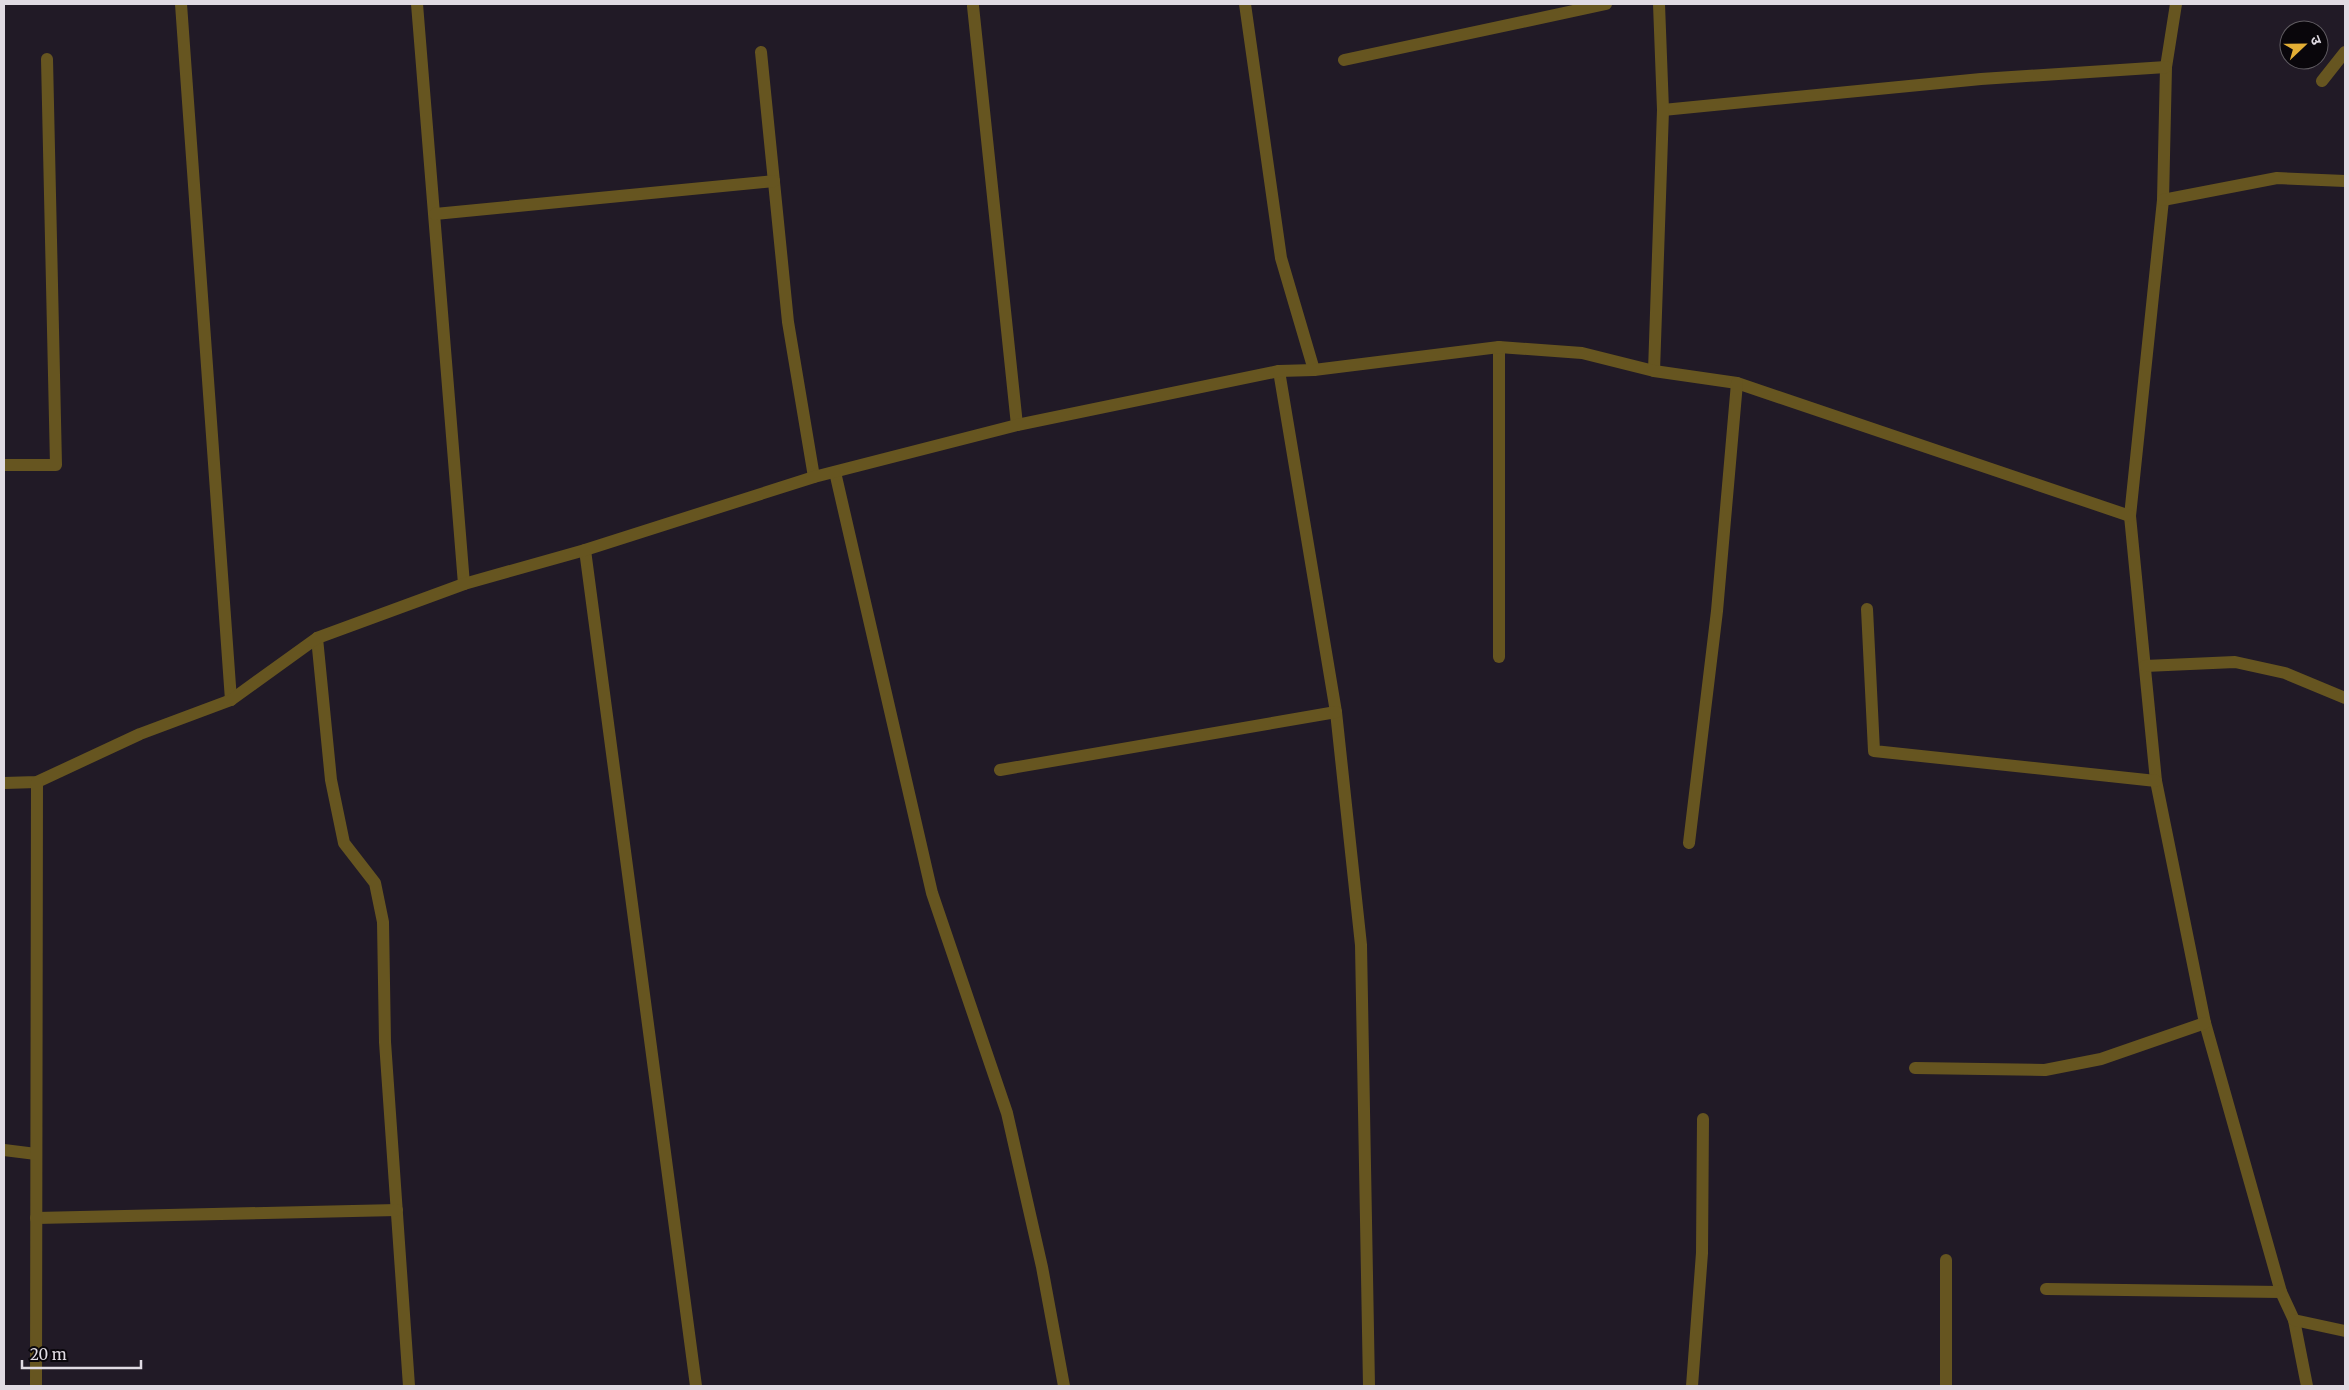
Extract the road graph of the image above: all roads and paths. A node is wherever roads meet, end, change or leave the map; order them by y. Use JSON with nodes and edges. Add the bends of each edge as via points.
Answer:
{"nodes":[{"id":1,"x":181,"y":4,"type":"edge"},
{"id":2,"x":417,"y":4,"type":"edge"},
{"id":3,"x":1245,"y":4,"type":"edge"},
{"id":4,"x":1606,"y":4,"type":"edge"},
{"id":5,"x":1659,"y":4,"type":"edge"},
{"id":6,"x":2176,"y":4,"type":"edge"},
{"id":7,"x":973,"y":6,"type":"dead end"},
{"id":8,"x":761,"y":52,"type":"dead end"},
{"id":9,"x":2345,"y":52,"type":"edge"},
{"id":10,"x":46,"y":59,"type":"dead end"},
{"id":11,"x":1344,"y":60,"type":"dead end"},
{"id":12,"x":2166,"y":67,"type":"junction"},
{"id":13,"x":2322,"y":80,"type":"dead end"},
{"id":14,"x":1663,"y":110,"type":"junction"},
{"id":15,"x":774,"y":181,"type":"junction"},
{"id":16,"x":2345,"y":181,"type":"edge"},
{"id":17,"x":2163,"y":200,"type":"junction"},
{"id":18,"x":435,"y":214,"type":"junction"},
{"id":19,"x":1499,"y":347,"type":"junction"},
{"id":20,"x":1314,"y":370,"type":"junction"},
{"id":21,"x":1654,"y":370,"type":"junction"},
{"id":22,"x":1279,"y":371,"type":"junction"},
{"id":23,"x":1737,"y":383,"type":"junction"},
{"id":24,"x":1017,"y":425,"type":"junction"},
{"id":25,"x":4,"y":466,"type":"edge"},
{"id":26,"x":836,"y":472,"type":"junction"},
{"id":27,"x":814,"y":477,"type":"junction"},
{"id":28,"x":2130,"y":516,"type":"junction"},
{"id":29,"x":585,"y":550,"type":"junction"},
{"id":30,"x":464,"y":584,"type":"junction"},
{"id":31,"x":1867,"y":610,"type":"dead end"},
{"id":32,"x":317,"y":638,"type":"junction"},
{"id":33,"x":1499,"y":657,"type":"dead end"},
{"id":34,"x":2145,"y":666,"type":"junction"},
{"id":35,"x":2345,"y":698,"type":"edge"},
{"id":36,"x":232,"y":700,"type":"junction"},
{"id":37,"x":1336,"y":712,"type":"junction"},
{"id":38,"x":1000,"y":770,"type":"dead end"},
{"id":39,"x":2156,"y":781,"type":"junction"},
{"id":40,"x":37,"y":782,"type":"junction"},
{"id":41,"x":4,"y":783,"type":"edge"},
{"id":42,"x":1689,"y":843,"type":"dead end"},
{"id":43,"x":2205,"y":1023,"type":"junction"},
{"id":44,"x":1915,"y":1068,"type":"dead end"},
{"id":45,"x":1703,"y":1119,"type":"dead end"},
{"id":46,"x":4,"y":1150,"type":"edge"},
{"id":47,"x":36,"y":1154,"type":"junction"},
{"id":48,"x":397,"y":1210,"type":"junction"},
{"id":49,"x":36,"y":1218,"type":"junction"},
{"id":50,"x":1946,"y":1260,"type":"dead end"},
{"id":51,"x":2046,"y":1289,"type":"dead end"},
{"id":52,"x":2281,"y":1292,"type":"junction"},
{"id":53,"x":2294,"y":1320,"type":"junction"},
{"id":54,"x":2345,"y":1331,"type":"edge"},
{"id":55,"x":36,"y":1386,"type":"edge"},
{"id":56,"x":409,"y":1386,"type":"edge"},
{"id":57,"x":696,"y":1386,"type":"edge"},
{"id":58,"x":1064,"y":1386,"type":"edge"},
{"id":59,"x":1369,"y":1386,"type":"edge"},
{"id":60,"x":1692,"y":1386,"type":"edge"},
{"id":61,"x":1946,"y":1386,"type":"edge"},
{"id":62,"x":2307,"y":1386,"type":"edge"}],
"edges":[{"from":1,"to":36,"type":"street"},
{"from":2,"to":18,"type":"street"},
{"from":3,"to":20,"type":"street","via":[[1281,258]]},
{"from":4,"to":11,"type":"street"},
{"from":5,"to":14,"type":"street"},
{"from":6,"to":12,"type":"street"},
{"from":7,"to":24,"type":"street"},
{"from":8,"to":15,"type":"street"},
{"from":9,"to":13,"type":"street"},
{"from":10,"to":25,"type":"street","via":[[56,466]]},
{"from":12,"to":14,"type":"street","via":[[1981,79]]},
{"from":12,"to":17,"type":"street"},
{"from":14,"to":21,"type":"street"},
{"from":15,"to":18,"type":"street"},
{"from":15,"to":27,"type":"street","via":[[788,322]]},
{"from":16,"to":17,"type":"street","via":[[2277,178]]},
{"from":17,"to":28,"type":"street"},
{"from":18,"to":30,"type":"street"},
{"from":19,"to":20,"type":"street"},
{"from":19,"to":21,"type":"street","via":[[1582,353]]},
{"from":19,"to":33,"type":"street"},
{"from":20,"to":22,"type":"street"},
{"from":21,"to":23,"type":"street"},
{"from":22,"to":24,"type":"street"},
{"from":22,"to":37,"type":"street"},
{"from":23,"to":28,"type":"street"},
{"from":23,"to":42,"type":"street","via":[[1717,611]]},
{"from":24,"to":26,"type":"street"},
{"from":26,"to":27,"type":"street"},
{"from":26,"to":58,"type":"street","via":[[932,893],[1007,1113],[1042,1266]]},
{"from":27,"to":29,"type":"street"},
{"from":28,"to":34,"type":"street"},
{"from":29,"to":30,"type":"street"},
{"from":29,"to":57,"type":"street"},
{"from":30,"to":32,"type":"street"},
{"from":31,"to":39,"type":"street","via":[[1874,751]]},
{"from":32,"to":36,"type":"street"},
{"from":32,"to":48,"type":"street","via":[[331,780],[344,843],[375,883],[383,922],[384,1042]]},
{"from":34,"to":35,"type":"street","via":[[2235,662],[2285,673]]},
{"from":34,"to":39,"type":"street"},
{"from":36,"to":40,"type":"street","via":[[140,734]]},
{"from":37,"to":38,"type":"street"},
{"from":37,"to":59,"type":"street","via":[[1361,945]]},
{"from":39,"to":43,"type":"street"},
{"from":40,"to":41,"type":"street"},
{"from":40,"to":47,"type":"street"},
{"from":43,"to":44,"type":"street","via":[[2101,1059],[2045,1070]]},
{"from":43,"to":52,"type":"street"},
{"from":45,"to":60,"type":"street","via":[[1702,1253]]},
{"from":46,"to":47,"type":"street"},
{"from":47,"to":49,"type":"street"},
{"from":48,"to":49,"type":"street"},
{"from":48,"to":56,"type":"street"},
{"from":49,"to":55,"type":"street"},
{"from":50,"to":61,"type":"street"},
{"from":51,"to":52,"type":"street"},
{"from":52,"to":53,"type":"street"},
{"from":53,"to":54,"type":"street"},
{"from":53,"to":62,"type":"street"}]}
